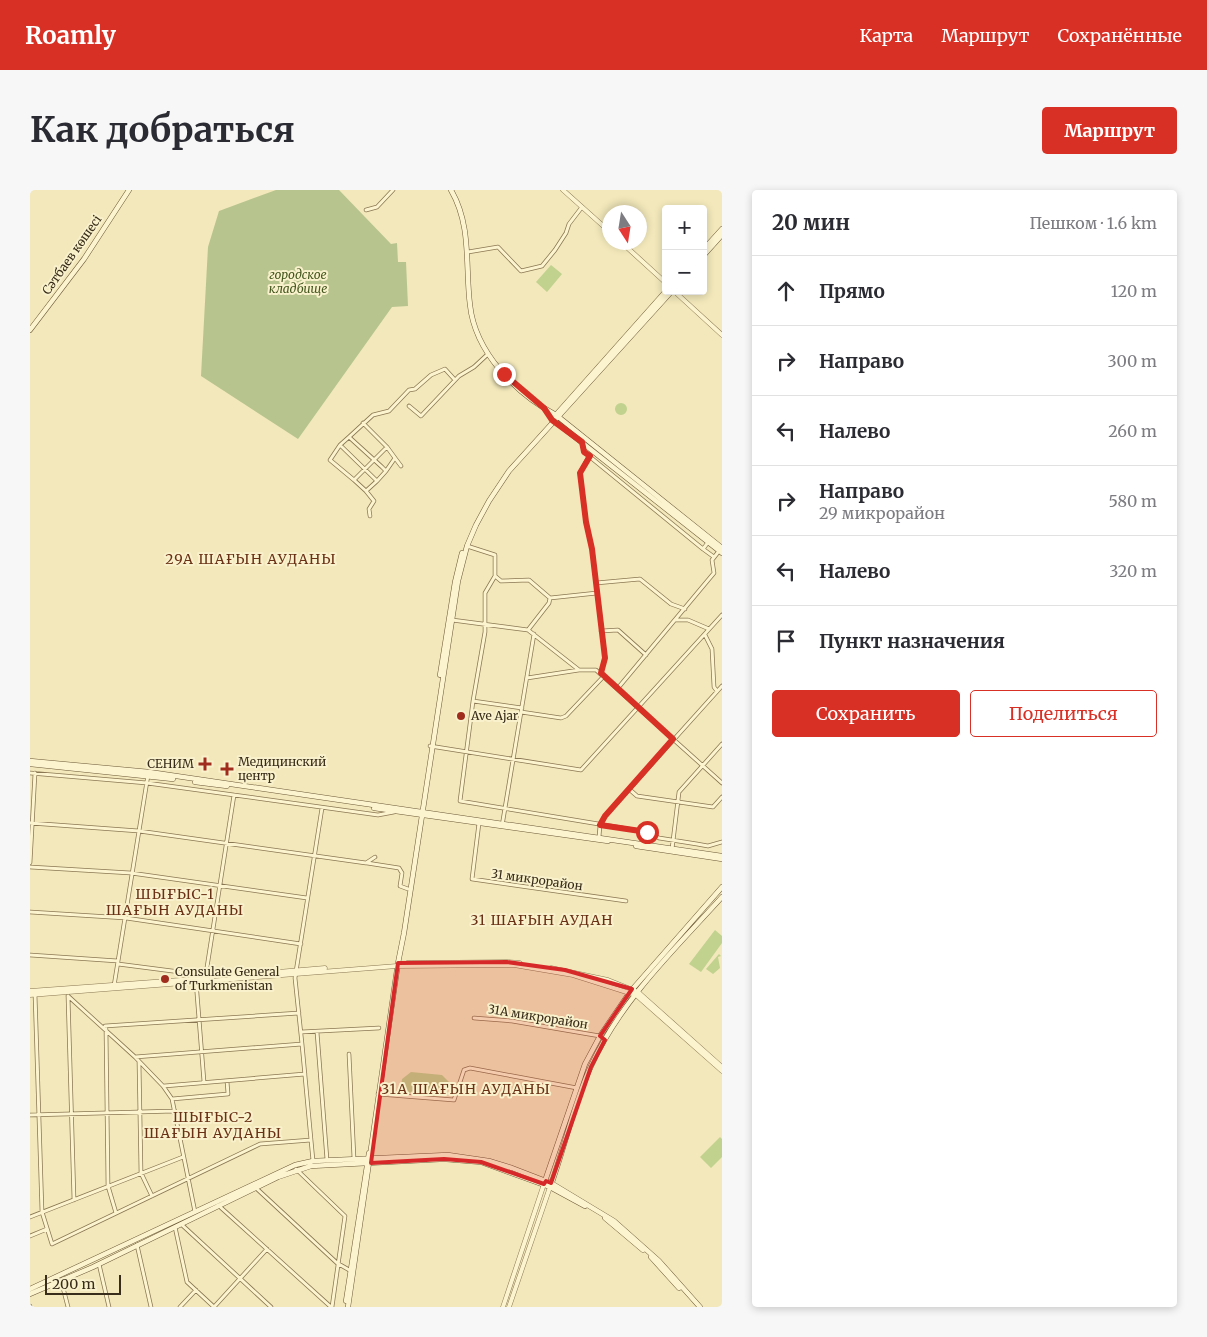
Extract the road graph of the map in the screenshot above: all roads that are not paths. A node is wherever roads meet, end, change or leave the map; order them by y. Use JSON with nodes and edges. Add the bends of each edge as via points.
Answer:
{"nodes":[{"id":1,"x":129,"y":190,"type":"edge"},
{"id":2,"x":393,"y":190,"type":"edge"},
{"id":3,"x":451,"y":190,"type":"edge"},
{"id":4,"x":563,"y":190,"type":"edge"},
{"id":5,"x":582,"y":207,"type":"junction"},
{"id":6,"x":366,"y":210,"type":"dead end"},
{"id":7,"x":602,"y":225,"type":"edge"},
{"id":8,"x":722,"y":229,"type":"edge"},
{"id":9,"x":722,"y":236,"type":"edge"},
{"id":10,"x":707,"y":246,"type":"edge"},
{"id":11,"x":630,"y":250,"type":"edge"},
{"id":12,"x":468,"y":252,"type":"junction"},
{"id":13,"x":707,"y":252,"type":"edge"},
{"id":14,"x":662,"y":280,"type":"edge"},
{"id":15,"x":663,"y":295,"type":"edge"},
{"id":16,"x":669,"y":295,"type":"edge"},
{"id":17,"x":677,"y":295,"type":"edge"},
{"id":18,"x":30,"y":330,"type":"edge"},
{"id":19,"x":722,"y":335,"type":"edge"},
{"id":20,"x":488,"y":354,"type":"junction"},
{"id":21,"x":455,"y":380,"type":"junction"},
{"id":22,"x":409,"y":406,"type":"dead end"},
{"id":23,"x":544,"y":408,"type":"junction"},
{"id":24,"x":558,"y":416,"type":"junction"},
{"id":25,"x":553,"y":420,"type":"junction"},
{"id":26,"x":363,"y":423,"type":"junction"},
{"id":27,"x":349,"y":437,"type":"junction"},
{"id":28,"x":584,"y":437,"type":"junction"},
{"id":29,"x":582,"y":442,"type":"junction"},
{"id":30,"x":340,"y":446,"type":"junction"},
{"id":31,"x":387,"y":447,"type":"junction"},
{"id":32,"x":590,"y":456,"type":"junction"},
{"id":33,"x":396,"y":458,"type":"junction"},
{"id":34,"x":373,"y":460,"type":"junction"},
{"id":35,"x":402,"y":466,"type":"dead end"},
{"id":36,"x":365,"y":469,"type":"junction"},
{"id":37,"x":386,"y":471,"type":"junction"},
{"id":38,"x":354,"y":480,"type":"junction"},
{"id":39,"x":377,"y":481,"type":"junction"},
{"id":40,"x":366,"y":491,"type":"junction"},
{"id":41,"x":370,"y":516,"type":"dead end"},
{"id":42,"x":710,"y":540,"type":"junction"},
{"id":43,"x":466,"y":546,"type":"junction"},
{"id":44,"x":703,"y":548,"type":"junction"},
{"id":45,"x":721,"y":550,"type":"edge"},
{"id":46,"x":714,"y":557,"type":"junction"},
{"id":47,"x":495,"y":576,"type":"junction"},
{"id":48,"x":596,"y":583,"type":"junction"},
{"id":49,"x":597,"y":593,"type":"junction"},
{"id":50,"x":550,"y":598,"type":"junction"},
{"id":51,"x":686,"y":609,"type":"junction"},
{"id":52,"x":722,"y":615,"type":"edge"},
{"id":53,"x":451,"y":620,"type":"junction"},
{"id":54,"x":676,"y":620,"type":"junction"},
{"id":55,"x":485,"y":624,"type":"junction"},
{"id":56,"x":709,"y":629,"type":"junction"},
{"id":57,"x":528,"y":630,"type":"junction"},
{"id":58,"x":601,"y":631,"type":"junction"},
{"id":59,"x":534,"y":634,"type":"junction"},
{"id":60,"x":704,"y":635,"type":"junction"},
{"id":61,"x":646,"y":655,"type":"junction"},
{"id":62,"x":579,"y":670,"type":"junction"},
{"id":63,"x":603,"y":674,"type":"junction"},
{"id":64,"x":527,"y":678,"type":"junction"},
{"id":65,"x":722,"y":686,"type":"edge"},
{"id":66,"x":618,"y":688,"type":"junction"},
{"id":67,"x":717,"y":691,"type":"junction"},
{"id":68,"x":473,"y":701,"type":"junction"},
{"id":69,"x":638,"y":707,"type":"junction"},
{"id":70,"x":522,"y":708,"type":"junction"},
{"id":71,"x":521,"y":712,"type":"junction"},
{"id":72,"x":673,"y":739,"type":"junction"},
{"id":73,"x":722,"y":744,"type":"edge"},
{"id":74,"x":431,"y":746,"type":"junction"},
{"id":75,"x":466,"y":752,"type":"junction"},
{"id":76,"x":513,"y":759,"type":"junction"},
{"id":77,"x":30,"y":763,"type":"edge"},
{"id":78,"x":703,"y":766,"type":"junction"},
{"id":79,"x":30,"y":773,"type":"edge"},
{"id":80,"x":36,"y":773,"type":"junction"},
{"id":81,"x":148,"y":774,"type":"junction"},
{"id":82,"x":147,"y":783,"type":"junction"},
{"id":83,"x":722,"y":783,"type":"edge"},
{"id":84,"x":629,"y":789,"type":"junction"},
{"id":85,"x":234,"y":795,"type":"junction"},
{"id":86,"x":722,"y":797,"type":"edge"},
{"id":87,"x":678,"y":802,"type":"junction"},
{"id":88,"x":32,"y":805,"type":"edge"},
{"id":89,"x":322,"y":808,"type":"junction"},
{"id":90,"x":505,"y":808,"type":"junction"},
{"id":91,"x":397,"y":809,"type":"junction"},
{"id":92,"x":421,"y":813,"type":"junction"},
{"id":93,"x":479,"y":821,"type":"junction"},
{"id":94,"x":32,"y":823,"type":"edge"},
{"id":95,"x":502,"y":825,"type":"junction"},
{"id":96,"x":600,"y":825,"type":"junction"},
{"id":97,"x":138,"y":831,"type":"junction"},
{"id":98,"x":560,"y":833,"type":"junction"},
{"id":99,"x":599,"y":837,"type":"junction"},
{"id":100,"x":673,"y":840,"type":"junction"},
{"id":101,"x":722,"y":842,"type":"edge"},
{"id":102,"x":226,"y":844,"type":"junction"},
{"id":103,"x":672,"y":849,"type":"junction"},
{"id":104,"x":314,"y":856,"type":"junction"},
{"id":105,"x":375,"y":857,"type":"dead end"},
{"id":106,"x":722,"y":858,"type":"edge"},
{"id":107,"x":366,"y":863,"type":"junction"},
{"id":108,"x":30,"y":865,"type":"edge"},
{"id":109,"x":131,"y":873,"type":"junction"},
{"id":110,"x":220,"y":886,"type":"junction"},
{"id":111,"x":722,"y":887,"type":"edge"},
{"id":112,"x":408,"y":889,"type":"junction"},
{"id":113,"x":722,"y":897,"type":"edge"},
{"id":114,"x":307,"y":898,"type":"junction"},
{"id":115,"x":626,"y":901,"type":"dead end"},
{"id":116,"x":30,"y":912,"type":"edge"},
{"id":117,"x":126,"y":918,"type":"junction"},
{"id":118,"x":213,"y":931,"type":"junction"},
{"id":119,"x":301,"y":944,"type":"junction"},
{"id":120,"x":30,"y":955,"type":"edge"},
{"id":121,"x":118,"y":962,"type":"junction"},
{"id":122,"x":396,"y":965,"type":"junction"},
{"id":123,"x":180,"y":972,"type":"dead end"},
{"id":124,"x":296,"y":972,"type":"junction"},
{"id":125,"x":196,"y":980,"type":"junction"},
{"id":126,"x":205,"y":980,"type":"junction"},
{"id":127,"x":114,"y":987,"type":"junction"},
{"id":128,"x":631,"y":990,"type":"junction"},
{"id":129,"x":68,"y":992,"type":"junction"},
{"id":130,"x":33,"y":993,"type":"edge"},
{"id":131,"x":637,"y":993,"type":"junction"},
{"id":132,"x":299,"y":1013,"type":"junction"},
{"id":133,"x":474,"y":1018,"type":"dead end"},
{"id":134,"x":198,"y":1019,"type":"junction"},
{"id":135,"x":105,"y":1028,"type":"junction"},
{"id":136,"x":379,"y":1028,"type":"dead end"},
{"id":137,"x":301,"y":1032,"type":"junction"},
{"id":138,"x":318,"y":1032,"type":"junction"},
{"id":139,"x":600,"y":1036,"type":"junction"},
{"id":140,"x":605,"y":1040,"type":"junction"},
{"id":141,"x":302,"y":1044,"type":"junction"},
{"id":142,"x":202,"y":1052,"type":"junction"},
{"id":143,"x":348,"y":1054,"type":"dead end"},
{"id":144,"x":135,"y":1056,"type":"junction"},
{"id":145,"x":139,"y":1062,"type":"junction"},
{"id":146,"x":722,"y":1067,"type":"edge"},
{"id":147,"x":722,"y":1071,"type":"edge"},
{"id":148,"x":306,"y":1074,"type":"junction"},
{"id":149,"x":227,"y":1080,"type":"junction"},
{"id":150,"x":204,"y":1082,"type":"junction"},
{"id":151,"x":163,"y":1086,"type":"junction"},
{"id":152,"x":577,"y":1088,"type":"junction"},
{"id":153,"x":379,"y":1094,"type":"junction"},
{"id":154,"x":172,"y":1099,"type":"junction"},
{"id":155,"x":175,"y":1112,"type":"junction"},
{"id":156,"x":106,"y":1114,"type":"junction"},
{"id":157,"x":141,"y":1114,"type":"junction"},
{"id":158,"x":30,"y":1115,"type":"edge"},
{"id":159,"x":39,"y":1115,"type":"junction"},
{"id":160,"x":71,"y":1115,"type":"junction"},
{"id":161,"x":311,"y":1140,"type":"junction"},
{"id":162,"x":183,"y":1157,"type":"junction"},
{"id":163,"x":327,"y":1160,"type":"junction"},
{"id":164,"x":354,"y":1160,"type":"junction"},
{"id":165,"x":312,"y":1161,"type":"junction"},
{"id":166,"x":369,"y":1161,"type":"junction"},
{"id":167,"x":296,"y":1168,"type":"junction"},
{"id":168,"x":141,"y":1173,"type":"junction"},
{"id":169,"x":188,"y":1179,"type":"junction"},
{"id":170,"x":545,"y":1182,"type":"junction"},
{"id":171,"x":551,"y":1185,"type":"junction"},
{"id":172,"x":108,"y":1186,"type":"junction"},
{"id":173,"x":256,"y":1188,"type":"junction"},
{"id":174,"x":152,"y":1196,"type":"junction"},
{"id":175,"x":74,"y":1200,"type":"junction"},
{"id":176,"x":217,"y":1204,"type":"junction"},
{"id":177,"x":42,"y":1212,"type":"junction"},
{"id":178,"x":195,"y":1212,"type":"junction"},
{"id":179,"x":116,"y":1213,"type":"junction"},
{"id":180,"x":30,"y":1216,"type":"edge"},
{"id":181,"x":181,"y":1224,"type":"junction"},
{"id":182,"x":175,"y":1227,"type":"junction"},
{"id":183,"x":47,"y":1229,"type":"junction"},
{"id":184,"x":30,"y":1236,"type":"edge"},
{"id":185,"x":137,"y":1245,"type":"junction"},
{"id":186,"x":267,"y":1249,"type":"junction"},
{"id":187,"x":337,"y":1263,"type":"junction"},
{"id":188,"x":92,"y":1264,"type":"junction"},
{"id":189,"x":99,"y":1264,"type":"junction"},
{"id":190,"x":352,"y":1271,"type":"junction"},
{"id":191,"x":240,"y":1278,"type":"junction"},
{"id":192,"x":61,"y":1280,"type":"junction"},
{"id":193,"x":30,"y":1289,"type":"edge"},
{"id":194,"x":196,"y":1290,"type":"junction"},
{"id":195,"x":30,"y":1294,"type":"edge"},
{"id":196,"x":505,"y":1302,"type":"junction"},
{"id":197,"x":510,"y":1305,"type":"edge"},
{"id":198,"x":68,"y":1307,"type":"edge"},
{"id":199,"x":109,"y":1307,"type":"edge"},
{"id":200,"x":150,"y":1307,"type":"edge"},
{"id":201,"x":180,"y":1307,"type":"edge"},
{"id":202,"x":214,"y":1307,"type":"edge"},
{"id":203,"x":271,"y":1307,"type":"edge"},
{"id":204,"x":331,"y":1307,"type":"edge"},
{"id":205,"x":346,"y":1307,"type":"edge"},
{"id":206,"x":503,"y":1307,"type":"edge"},
{"id":207,"x":698,"y":1307,"type":"edge"}],
"edges":[{"from":1,"to":18,"type":"main road","name":"Сәтбаев көшесі","via":[[84,258]]},
{"from":2,"to":6,"type":"street","via":[[377,207]]},
{"from":3,"to":12,"type":"main road","via":[[461,210]]},
{"from":4,"to":5,"type":"street"},
{"from":5,"to":7,"type":"street"},
{"from":5,"to":12,"type":"street","via":[[542,266],[521,271],[498,247]]},
{"from":8,"to":10,"type":"main road"},
{"from":9,"to":13,"type":"main road"},
{"from":11,"to":14,"type":"street"},
{"from":12,"to":20,"type":"main road","via":[[470,306],[478,335]]},
{"from":15,"to":24,"type":"main road"},
{"from":16,"to":24,"type":"main road"},
{"from":17,"to":19,"type":"street"},
{"from":20,"to":21,"type":"street"},
{"from":20,"to":23,"type":"main road","via":[[506,376]]},
{"from":21,"to":22,"type":"street","via":[[421,416]]},
{"from":21,"to":26,"type":"street","via":[[445,369],[416,389],[409,390],[389,411],[373,415]]},
{"from":23,"to":24,"type":"main road"},
{"from":23,"to":25,"type":"main road"},
{"from":24,"to":25,"type":"main road"},
{"from":24,"to":28,"type":"main road"},
{"from":25,"to":29,"type":"main road"},
{"from":25,"to":43,"type":"main road","via":[[488,500]]},
{"from":26,"to":27,"type":"street"},
{"from":26,"to":31,"type":"street"},
{"from":27,"to":30,"type":"street"},
{"from":27,"to":34,"type":"street"},
{"from":28,"to":29,"type":"street"},
{"from":28,"to":42,"type":"main road"},
{"from":29,"to":32,"type":"street","via":[[584,452]]},
{"from":29,"to":42,"type":"main road"},
{"from":30,"to":36,"type":"street"},
{"from":30,"to":38,"type":"street","via":[[330,460]]},
{"from":31,"to":33,"type":"street"},
{"from":31,"to":34,"type":"street"},
{"from":32,"to":44,"type":"street"},
{"from":32,"to":48,"type":"street","via":[[580,473]]},
{"from":33,"to":35,"type":"street"},
{"from":33,"to":37,"type":"street"},
{"from":34,"to":36,"type":"street"},
{"from":34,"to":37,"type":"street"},
{"from":36,"to":38,"type":"street"},
{"from":36,"to":39,"type":"street"},
{"from":37,"to":39,"type":"street"},
{"from":38,"to":40,"type":"street"},
{"from":39,"to":40,"type":"street"},
{"from":40,"to":41,"type":"street","via":[[374,501],[369,509]]},
{"from":42,"to":44,"type":"street"},
{"from":42,"to":45,"type":"main road"},
{"from":43,"to":47,"type":"street","via":[[495,555]]},
{"from":43,"to":53,"type":"main road"},
{"from":44,"to":46,"type":"street"},
{"from":45,"to":46,"type":"street"},
{"from":46,"to":51,"type":"street","via":[[714,573]]},
{"from":47,"to":50,"type":"street","via":[[501,581],[529,580]]},
{"from":47,"to":55,"type":"street","via":[[485,593]]},
{"from":48,"to":49,"type":"street"},
{"from":48,"to":51,"type":"street","via":[[640,580],[671,604]]},
{"from":49,"to":50,"type":"street"},
{"from":49,"to":58,"type":"street"},
{"from":50,"to":57,"type":"street"},
{"from":51,"to":54,"type":"street"},
{"from":52,"to":56,"type":"street"},
{"from":53,"to":55,"type":"street"},
{"from":53,"to":74,"type":"main road"},
{"from":54,"to":56,"type":"street","via":[[688,620]]},
{"from":54,"to":61,"type":"street"},
{"from":55,"to":57,"type":"street"},
{"from":55,"to":68,"type":"street"},
{"from":56,"to":60,"type":"street"},
{"from":57,"to":59,"type":"street"},
{"from":58,"to":61,"type":"street","via":[[618,630]]},
{"from":58,"to":63,"type":"street","via":[[605,658]]},
{"from":59,"to":62,"type":"street"},
{"from":59,"to":64,"type":"street"},
{"from":60,"to":67,"type":"street","via":[[712,649],[714,687]]},
{"from":60,"to":69,"type":"street"},
{"from":61,"to":66,"type":"street"},
{"from":62,"to":63,"type":"street","via":[[596,670]]},
{"from":62,"to":64,"type":"street"},
{"from":63,"to":66,"type":"street"},
{"from":63,"to":71,"type":"street","via":[[566,716]]},
{"from":64,"to":70,"type":"street"},
{"from":65,"to":67,"type":"street"},
{"from":66,"to":69,"type":"street"},
{"from":67,"to":72,"type":"street"},
{"from":68,"to":70,"type":"street"},
{"from":68,"to":75,"type":"street"},
{"from":69,"to":72,"type":"street"},
{"from":69,"to":76,"type":"street","via":[[581,770]]},
{"from":70,"to":71,"type":"street"},
{"from":71,"to":76,"type":"street"},
{"from":72,"to":78,"type":"street"},
{"from":72,"to":84,"type":"street"},
{"from":73,"to":78,"type":"street"},
{"from":74,"to":75,"type":"street"},
{"from":74,"to":92,"type":"main road"},
{"from":75,"to":76,"type":"street"},
{"from":75,"to":90,"type":"street","via":[[460,801]]},
{"from":76,"to":90,"type":"street"},
{"from":77,"to":81,"type":"main road"},
{"from":78,"to":83,"type":"street"},
{"from":78,"to":87,"type":"street","via":[[679,792]]},
{"from":79,"to":80,"type":"street"},
{"from":80,"to":82,"type":"street"},
{"from":80,"to":88,"type":"street"},
{"from":81,"to":82,"type":"street"},
{"from":81,"to":91,"type":"main road"},
{"from":82,"to":85,"type":"street"},
{"from":82,"to":97,"type":"street"},
{"from":84,"to":87,"type":"street","via":[[637,796]]},
{"from":84,"to":96,"type":"street"},
{"from":85,"to":89,"type":"street"},
{"from":85,"to":102,"type":"street"},
{"from":86,"to":87,"type":"street","via":[[713,807]]},
{"from":87,"to":100,"type":"street"},
{"from":88,"to":94,"type":"street"},
{"from":89,"to":91,"type":"street","via":[[378,815]]},
{"from":89,"to":104,"type":"street"},
{"from":90,"to":95,"type":"street"},
{"from":90,"to":96,"type":"street"},
{"from":91,"to":92,"type":"main road"},
{"from":92,"to":93,"type":"main road"},
{"from":92,"to":112,"type":"main road"},
{"from":92,"to":122,"type":"main road","via":[[404,933]]},
{"from":93,"to":95,"type":"main road"},
{"from":93,"to":115,"type":"street","name":"31 микрорайон","via":[[472,880]]},
{"from":94,"to":97,"type":"street"},
{"from":94,"to":108,"type":"street"},
{"from":95,"to":98,"type":"main road"},
{"from":96,"to":99,"type":"street"},
{"from":96,"to":100,"type":"street","via":[[647,832]]},
{"from":97,"to":102,"type":"street"},
{"from":97,"to":109,"type":"street"},
{"from":98,"to":99,"type":"main road"},
{"from":98,"to":103,"type":"main road"},
{"from":99,"to":103,"type":"main road"},
{"from":100,"to":101,"type":"street","via":[[708,846]]},
{"from":100,"to":103,"type":"street"},
{"from":102,"to":104,"type":"street"},
{"from":102,"to":110,"type":"street"},
{"from":103,"to":106,"type":"main road"},
{"from":104,"to":107,"type":"street"},
{"from":104,"to":114,"type":"street"},
{"from":105,"to":107,"type":"street"},
{"from":107,"to":112,"type":"street","via":[[399,868],[402,873],[400,886]]},
{"from":108,"to":109,"type":"street"},
{"from":109,"to":110,"type":"street"},
{"from":109,"to":117,"type":"street"},
{"from":110,"to":114,"type":"street"},
{"from":110,"to":118,"type":"street"},
{"from":111,"to":128,"type":"main road"},
{"from":112,"to":122,"type":"main road"},
{"from":113,"to":131,"type":"main road"},
{"from":114,"to":119,"type":"street"},
{"from":116,"to":117,"type":"street"},
{"from":117,"to":118,"type":"street"},
{"from":117,"to":121,"type":"street"},
{"from":118,"to":119,"type":"street"},
{"from":118,"to":126,"type":"street"},
{"from":119,"to":124,"type":"street"},
{"from":120,"to":121,"type":"street"},
{"from":121,"to":123,"type":"street"},
{"from":121,"to":127,"type":"street"},
{"from":122,"to":124,"type":"street"},
{"from":122,"to":128,"type":"street","via":[[507,962],[565,970]]},
{"from":122,"to":153,"type":"main road"},
{"from":124,"to":126,"type":"street"},
{"from":124,"to":132,"type":"street"},
{"from":125,"to":126,"type":"street"},
{"from":125,"to":127,"type":"street"},
{"from":125,"to":134,"type":"street"},
{"from":127,"to":129,"type":"street"},
{"from":128,"to":131,"type":"street"},
{"from":128,"to":139,"type":"main road"},
{"from":129,"to":130,"type":"street"},
{"from":129,"to":135,"type":"street"},
{"from":129,"to":160,"type":"street"},
{"from":130,"to":159,"type":"street"},
{"from":131,"to":140,"type":"main road"},
{"from":131,"to":146,"type":"street"},
{"from":131,"to":147,"type":"street"},
{"from":132,"to":134,"type":"street"},
{"from":132,"to":137,"type":"street"},
{"from":133,"to":139,"type":"street","name":"31А микрорайон"},
{"from":134,"to":135,"type":"street"},
{"from":134,"to":142,"type":"street"},
{"from":135,"to":144,"type":"street"},
{"from":135,"to":156,"type":"street"},
{"from":136,"to":138,"type":"street"},
{"from":137,"to":138,"type":"street"},
{"from":137,"to":141,"type":"street"},
{"from":138,"to":163,"type":"street"},
{"from":139,"to":140,"type":"main road"},
{"from":139,"to":152,"type":"main road"},
{"from":140,"to":171,"type":"main road","via":[[591,1066]]},
{"from":141,"to":142,"type":"street"},
{"from":141,"to":148,"type":"street"},
{"from":142,"to":144,"type":"street"},
{"from":142,"to":150,"type":"street"},
{"from":143,"to":164,"type":"street"},
{"from":144,"to":145,"type":"street"},
{"from":145,"to":151,"type":"street"},
{"from":145,"to":157,"type":"street"},
{"from":148,"to":149,"type":"street"},
{"from":148,"to":161,"type":"street"},
{"from":149,"to":150,"type":"street"},
{"from":149,"to":154,"type":"street","via":[[228,1094]]},
{"from":150,"to":151,"type":"street"},
{"from":151,"to":154,"type":"street"},
{"from":152,"to":153,"type":"street","via":[[470,1068],[464,1070],[454,1100]]},
{"from":152,"to":170,"type":"main road"},
{"from":153,"to":166,"type":"main road"},
{"from":154,"to":155,"type":"street"},
{"from":155,"to":157,"type":"street"},
{"from":155,"to":162,"type":"street"},
{"from":156,"to":157,"type":"street"},
{"from":156,"to":160,"type":"street"},
{"from":156,"to":172,"type":"street"},
{"from":157,"to":168,"type":"street"},
{"from":158,"to":159,"type":"street"},
{"from":159,"to":160,"type":"street"},
{"from":159,"to":177,"type":"street"},
{"from":160,"to":175,"type":"street"},
{"from":161,"to":165,"type":"street"},
{"from":161,"to":169,"type":"street","via":[[260,1144]]},
{"from":162,"to":168,"type":"street"},
{"from":162,"to":169,"type":"street"},
{"from":163,"to":164,"type":"main road"},
{"from":163,"to":165,"type":"main road"},
{"from":164,"to":166,"type":"main road"},
{"from":165,"to":167,"type":"main road"},
{"from":166,"to":167,"type":"main road"},
{"from":166,"to":170,"type":"main road","via":[[466,1157],[497,1162]]},
{"from":166,"to":190,"type":"main road"},
{"from":167,"to":173,"type":"main road"},
{"from":167,"to":176,"type":"main road"},
{"from":167,"to":187,"type":"street","via":[[345,1216]]},
{"from":168,"to":172,"type":"street"},
{"from":168,"to":174,"type":"street"},
{"from":169,"to":174,"type":"street"},
{"from":169,"to":178,"type":"street"},
{"from":170,"to":171,"type":"main road"},
{"from":170,"to":196,"type":"street"},
{"from":171,"to":197,"type":"street"},
{"from":171,"to":207,"type":"main road","via":[[623,1228],[659,1261]]},
{"from":172,"to":175,"type":"street"},
{"from":172,"to":179,"type":"street"},
{"from":173,"to":176,"type":"main road"},
{"from":173,"to":187,"type":"street"},
{"from":174,"to":179,"type":"street"},
{"from":175,"to":177,"type":"street"},
{"from":176,"to":178,"type":"main road"},
{"from":176,"to":181,"type":"main road"},
{"from":176,"to":186,"type":"street"},
{"from":177,"to":180,"type":"street"},
{"from":177,"to":183,"type":"street"},
{"from":178,"to":188,"type":"main road"},
{"from":179,"to":183,"type":"street","via":[[52,1244]]},
{"from":181,"to":182,"type":"main road"},
{"from":181,"to":191,"type":"street"},
{"from":182,"to":185,"type":"main road"},
{"from":182,"to":194,"type":"street","via":[[187,1282]]},
{"from":183,"to":184,"type":"street"},
{"from":185,"to":189,"type":"main road"},
{"from":185,"to":200,"type":"street"},
{"from":186,"to":191,"type":"street"},
{"from":186,"to":204,"type":"street"},
{"from":187,"to":190,"type":"street"},
{"from":187,"to":204,"type":"street"},
{"from":188,"to":189,"type":"main road"},
{"from":188,"to":192,"type":"main road"},
{"from":188,"to":193,"type":"main road"},
{"from":189,"to":199,"type":"street"},
{"from":190,"to":205,"type":"main road"},
{"from":191,"to":202,"type":"street"},
{"from":191,"to":203,"type":"street"},
{"from":192,"to":195,"type":"main road"},
{"from":192,"to":198,"type":"street"},
{"from":194,"to":201,"type":"street"},
{"from":194,"to":202,"type":"street"},
{"from":196,"to":197,"type":"street"},
{"from":196,"to":206,"type":"street"}]}
